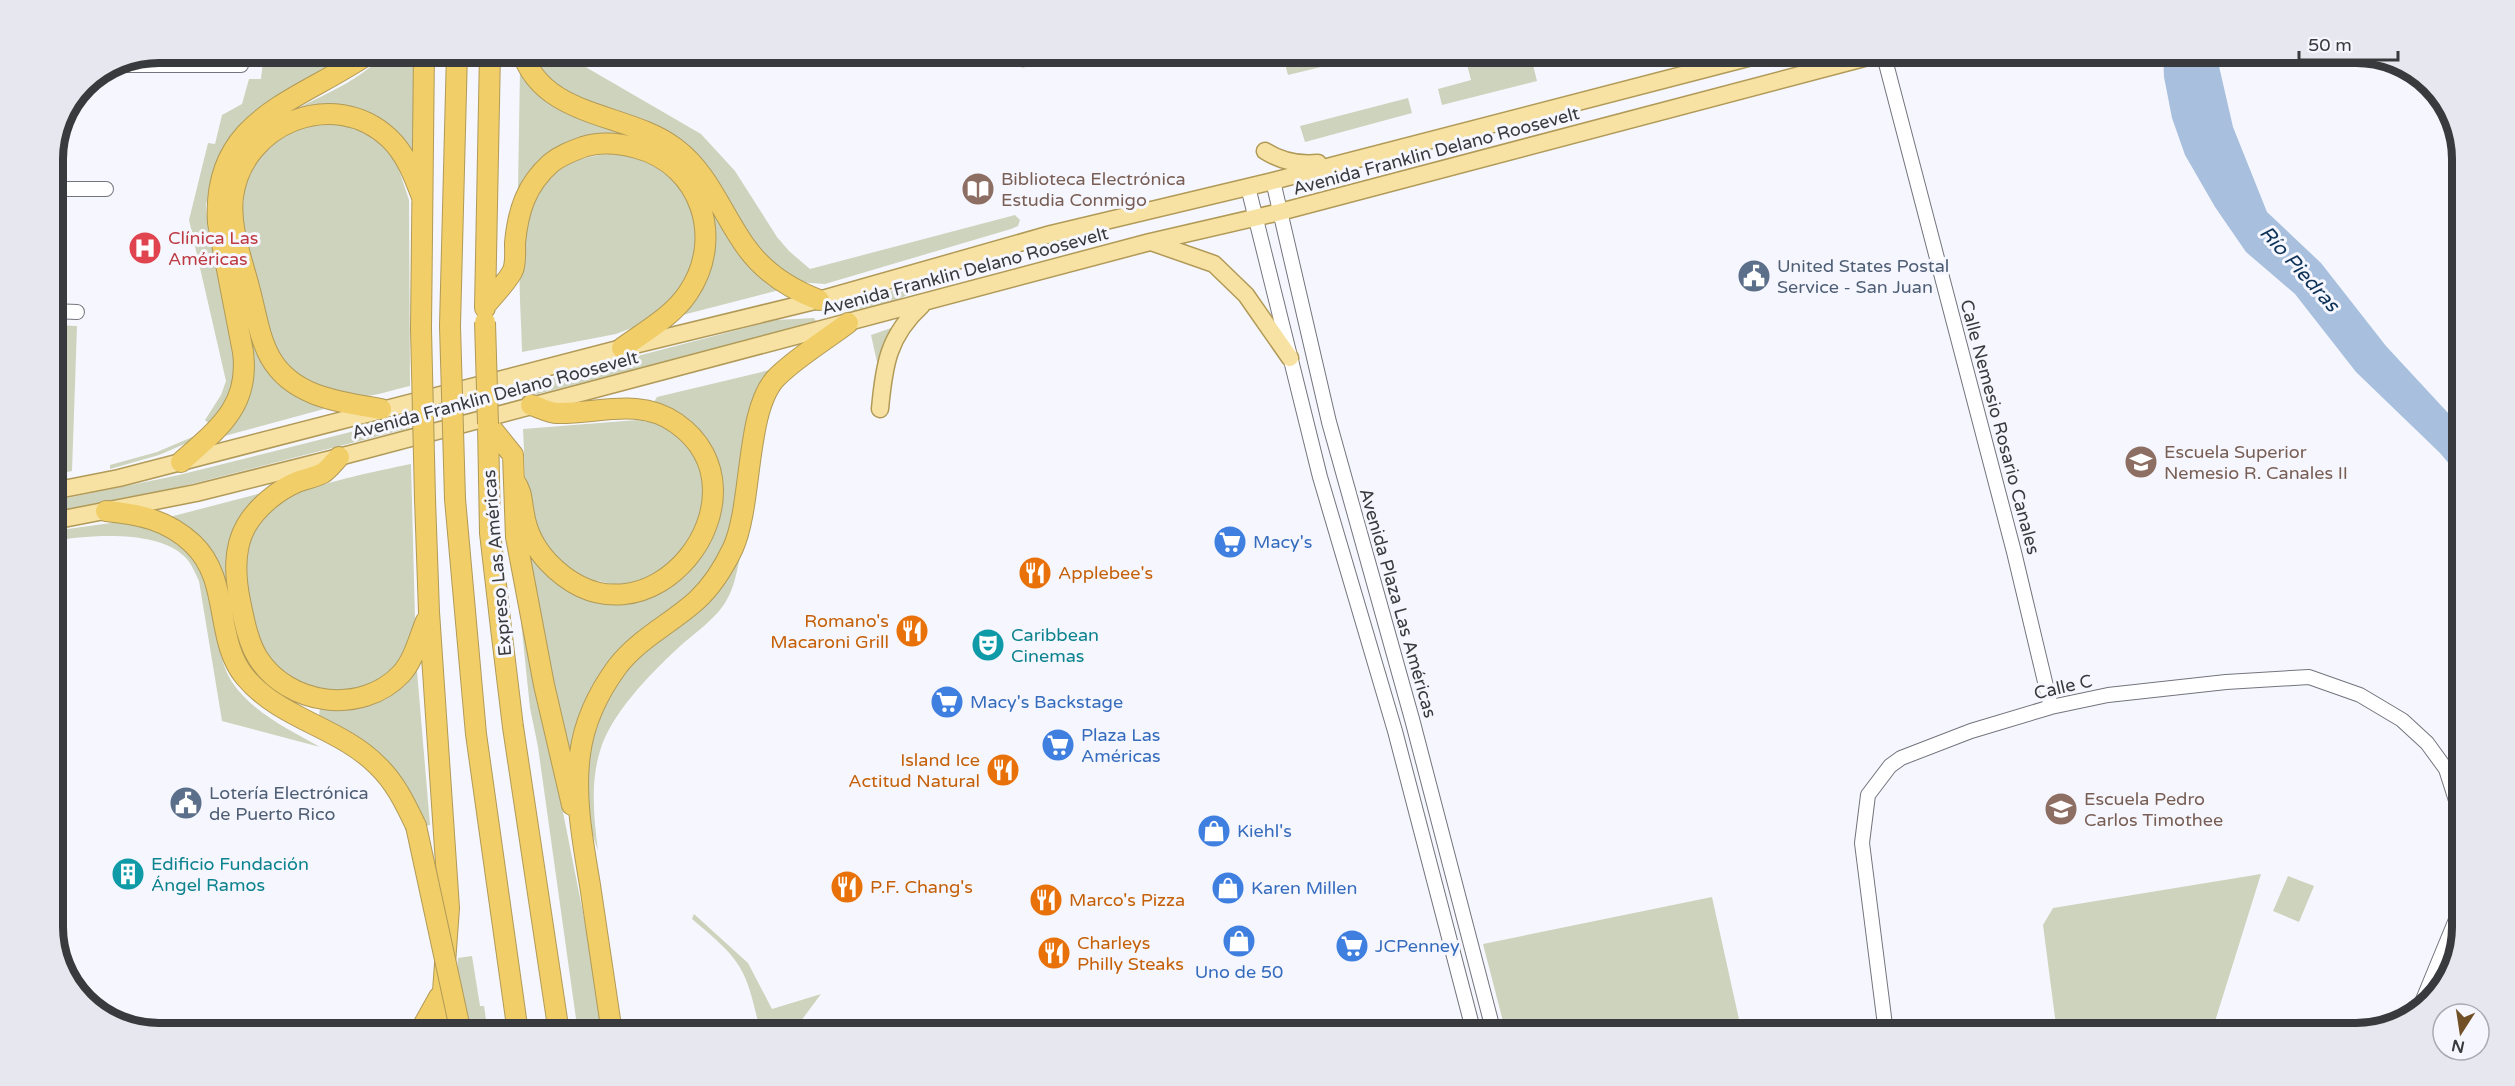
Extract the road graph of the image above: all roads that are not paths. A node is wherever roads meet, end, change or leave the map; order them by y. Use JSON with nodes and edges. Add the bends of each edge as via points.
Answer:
{"nodes":[{"id":1,"x":356,"y":63,"type":"edge"},
{"id":2,"x":424,"y":63,"type":"edge"},
{"id":3,"x":457,"y":63,"type":"edge"},
{"id":4,"x":490,"y":63,"type":"edge"},
{"id":5,"x":527,"y":63,"type":"edge"},
{"id":6,"x":1728,"y":63,"type":"edge"},
{"id":7,"x":1846,"y":63,"type":"edge"},
{"id":8,"x":1887,"y":63,"type":"edge"},
{"id":9,"x":140,"y":65,"type":"edge"},
{"id":10,"x":241,"y":65,"type":"dead end"},
{"id":11,"x":1265,"y":151,"type":"dead end"},
{"id":12,"x":1349,"y":161,"type":"junction"},
{"id":13,"x":1273,"y":181,"type":"junction"},
{"id":14,"x":1248,"y":187,"type":"junction"},
{"id":15,"x":63,"y":189,"type":"edge"},
{"id":16,"x":106,"y":189,"type":"dead end"},
{"id":17,"x":422,"y":197,"type":"junction"},
{"id":18,"x":1280,"y":212,"type":"junction"},
{"id":19,"x":1255,"y":218,"type":"junction"},
{"id":20,"x":1150,"y":242,"type":"junction"},
{"id":21,"x":819,"y":300,"type":"junction"},
{"id":22,"x":924,"y":303,"type":"junction"},
{"id":23,"x":63,"y":311,"type":"edge"},
{"id":24,"x":77,"y":312,"type":"dead end"},
{"id":25,"x":485,"y":314,"type":"junction"},
{"id":26,"x":848,"y":323,"type":"junction"},
{"id":27,"x":622,"y":348,"type":"junction"},
{"id":28,"x":1290,"y":358,"type":"junction"},
{"id":29,"x":531,"y":405,"type":"junction"},
{"id":30,"x":381,"y":409,"type":"junction"},
{"id":31,"x":880,"y":409,"type":"dead end"},
{"id":32,"x":488,"y":424,"type":"junction"},
{"id":33,"x":339,"y":457,"type":"junction"},
{"id":34,"x":181,"y":462,"type":"junction"},
{"id":35,"x":517,"y":488,"type":"junction"},
{"id":36,"x":63,"y":489,"type":"edge"},
{"id":37,"x":106,"y":512,"type":"junction"},
{"id":38,"x":63,"y":519,"type":"edge"},
{"id":39,"x":429,"y":612,"type":"junction"},
{"id":40,"x":2051,"y":707,"type":"junction"},
{"id":41,"x":2452,"y":788,"type":"edge"},
{"id":42,"x":585,"y":854,"type":"junction"},
{"id":43,"x":2451,"y":933,"type":"edge"},
{"id":44,"x":444,"y":984,"type":"junction"},
{"id":45,"x":2426,"y":992,"type":"edge"},
{"id":46,"x":426,"y":1023,"type":"edge"},
{"id":47,"x":441,"y":1023,"type":"edge"},
{"id":48,"x":459,"y":1023,"type":"edge"},
{"id":49,"x":516,"y":1023,"type":"edge"},
{"id":50,"x":557,"y":1023,"type":"edge"},
{"id":51,"x":610,"y":1023,"type":"edge"},
{"id":52,"x":1471,"y":1023,"type":"edge"},
{"id":53,"x":1491,"y":1023,"type":"edge"},
{"id":54,"x":1885,"y":1023,"type":"edge"}],
"edges":[{"from":1,"to":34,"type":"highway","via":[[269,111],[238,141],[228,157],[221,179],[218,223],[243,352],[244,383],[224,424]]},
{"from":2,"to":17,"type":"highway"},
{"from":3,"to":49,"type":"highway","name":"Expreso Las Américas","bridge":true,"via":[[450,326],[455,499],[476,734]]},
{"from":4,"to":25,"type":"highway","name":"Expreso Las Américas"},
{"from":5,"to":21,"type":"highway","via":[[532,74],[553,94],[672,146],[688,158],[747,248],[791,289]]},
{"from":6,"to":12,"type":"main road","name":"Avenida Franklin Delano Roosevelt"},
{"from":7,"to":18,"type":"main road","name":"Avenida Franklin Delano Roosevelt"},
{"from":8,"to":40,"type":"street","name":"Calle Nemesio Rosario Canales"},
{"from":9,"to":10,"type":"street"},
{"from":11,"to":12,"type":"main road","via":[[1305,164]]},
{"from":12,"to":13,"type":"main road","name":"Avenida Franklin Delano Roosevelt"},
{"from":13,"to":14,"type":"main road","name":"Avenida Franklin Delano Roosevelt"},
{"from":13,"to":18,"type":"street","name":"Avenida Plaza Las Américas"},
{"from":14,"to":19,"type":"street"},
{"from":14,"to":21,"type":"main road","name":"Avenida Franklin Delano Roosevelt","via":[[1051,234]]},
{"from":15,"to":16,"type":"street"},
{"from":17,"to":30,"type":"highway","via":[[403,154],[389,138],[364,121],[336,113],[299,119],[271,134],[249,156],[233,197],[236,232],[270,356],[304,390],[337,402]]},
{"from":17,"to":39,"type":"highway","bridge":true,"via":[[421,329]]},
{"from":18,"to":19,"type":"main road","name":"Avenida Franklin Delano Roosevelt"},
{"from":18,"to":53,"type":"street","name":"Avenida Plaza Las Américas","via":[[1329,422],[1412,718]]},
{"from":19,"to":20,"type":"main road","name":"Avenida Franklin Delano Roosevelt"},
{"from":19,"to":28,"type":"street"},
{"from":20,"to":22,"type":"main road","name":"Avenida Franklin Delano Roosevelt"},
{"from":20,"to":28,"type":"main road","via":[[1214,264],[1245,295]]},
{"from":21,"to":27,"type":"main road","name":"Avenida Franklin Delano Roosevelt"},
{"from":22,"to":26,"type":"main road","name":"Avenida Franklin Delano Roosevelt"},
{"from":22,"to":31,"type":"main road","via":[[906,320],[891,346]]},
{"from":23,"to":24,"type":"street"},
{"from":25,"to":27,"type":"highway","via":[[513,270],[518,218],[537,177],[562,155],[592,144],[643,149],[668,162],[685,177],[700,202],[706,236],[699,273],[687,296]]},
{"from":25,"to":32,"type":"highway","name":"Expreso Las Américas","bridge":true},
{"from":26,"to":29,"type":"main road","name":"Avenida Franklin Delano Roosevelt"},
{"from":26,"to":42,"type":"highway","via":[[776,378],[765,395],[740,527],[725,565],[696,601],[618,666],[603,688],[588,722],[580,755],[578,784]]},
{"from":27,"to":30,"type":"main road","name":"Avenida Franklin Delano Roosevelt"},
{"from":28,"to":52,"type":"street","via":[[1320,477],[1395,731]]},
{"from":29,"to":33,"type":"main road","name":"Avenida Franklin Delano Roosevelt"},
{"from":29,"to":35,"type":"highway","via":[[555,413],[624,408],[650,410],[665,416],[685,430],[706,459],[711,474],[712,506],[700,541],[673,575],[639,591],[611,594],[579,585],[547,561],[529,536]]},
{"from":30,"to":34,"type":"main road","name":"Avenida Franklin Delano Roosevelt"},
{"from":32,"to":35,"type":"highway","via":[[513,455]]},
{"from":32,"to":50,"type":"highway","name":"Expreso Las Américas","via":[[490,533],[513,727]]},
{"from":33,"to":37,"type":"main road","name":"Avenida Franklin Delano Roosevelt"},
{"from":33,"to":39,"type":"highway","via":[[322,473],[279,492],[252,517],[242,535],[236,579],[257,656],[274,677],[297,693],[334,700],[360,697],[402,673]]},
{"from":34,"to":36,"type":"main road","name":"Avenida Franklin Delano Roosevelt"},
{"from":35,"to":42,"type":"highway","via":[[516,537],[562,770]]},
{"from":37,"to":38,"type":"main road","name":"Avenida Franklin Delano Roosevelt"},
{"from":37,"to":48,"type":"highway","bridge":true,"via":[[138,514],[161,522],[191,542],[213,572],[233,654],[244,676],[262,696],[348,743],[376,763],[399,791],[416,826]]},
{"from":39,"to":44,"type":"highway","via":[[449,908]]},
{"from":40,"to":41,"type":"street","name":"Calle C","via":[[2108,695],[2309,677],[2360,695],[2403,720],[2446,769]]},
{"from":40,"to":54,"type":"street","name":"Calle C","via":[[1971,731],[1901,758],[1868,795],[1862,843]]},
{"from":42,"to":51,"type":"highway"},
{"from":43,"to":45,"type":"street"},
{"from":44,"to":46,"type":"highway"},
{"from":44,"to":47,"type":"highway"}]}
